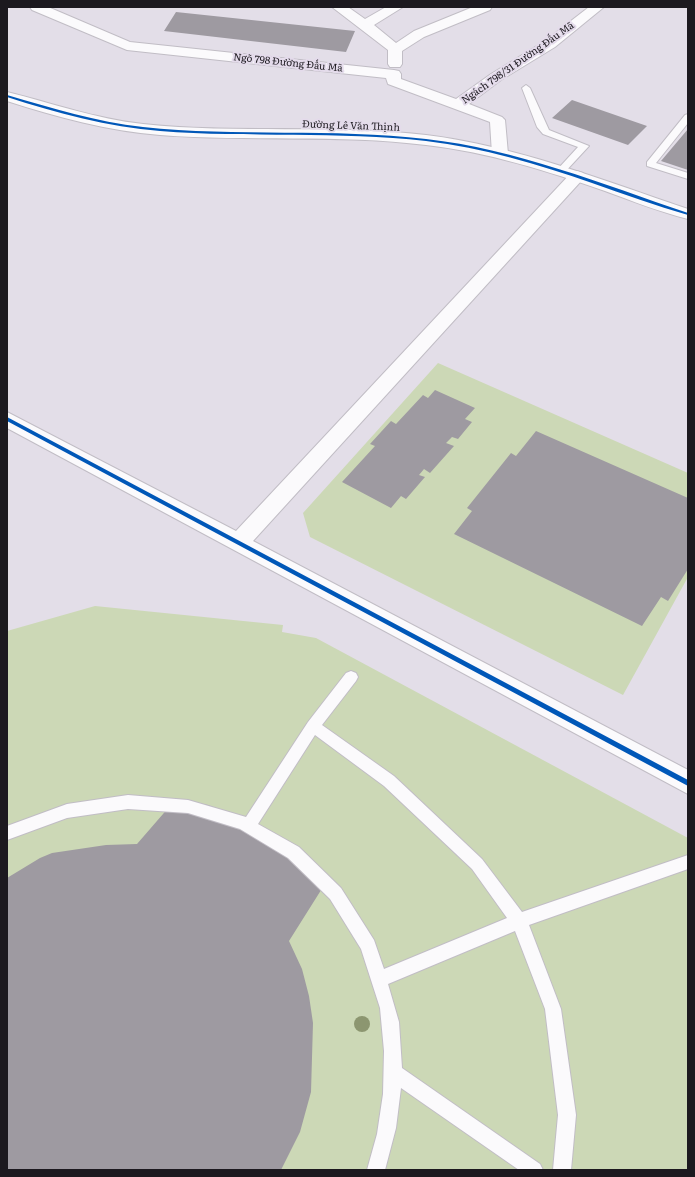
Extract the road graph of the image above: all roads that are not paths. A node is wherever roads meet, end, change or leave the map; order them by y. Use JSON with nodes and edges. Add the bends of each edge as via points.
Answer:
{"nodes":[{"id":1,"x":37,"y":7,"type":"edge"},
{"id":2,"x":339,"y":7,"type":"edge"},
{"id":3,"x":396,"y":7,"type":"edge"},
{"id":4,"x":485,"y":7,"type":"edge"},
{"id":5,"x":597,"y":7,"type":"edge"},
{"id":6,"x":365,"y":25,"type":"junction"},
{"id":7,"x":394,"y":49,"type":"junction"},
{"id":8,"x":394,"y":74,"type":"junction"},
{"id":9,"x":526,"y":88,"type":"dead end"},
{"id":10,"x":7,"y":96,"type":"edge"},
{"id":11,"x":458,"y":105,"type":"junction"},
{"id":12,"x":688,"y":117,"type":"edge"},
{"id":13,"x":500,"y":154,"type":"junction"},
{"id":14,"x":569,"y":174,"type":"junction"},
{"id":15,"x":688,"y":176,"type":"edge"},
{"id":16,"x":688,"y":214,"type":"edge"},
{"id":17,"x":7,"y":419,"type":"edge"},
{"id":18,"x":239,"y":542,"type":"junction"},
{"id":19,"x":351,"y":677,"type":"dead end"},
{"id":20,"x":313,"y":726,"type":"junction"},
{"id":21,"x":688,"y":783,"type":"edge"},
{"id":22,"x":249,"y":825,"type":"junction"},
{"id":23,"x":7,"y":834,"type":"edge"},
{"id":24,"x":688,"y":862,"type":"edge"},
{"id":25,"x":519,"y":921,"type":"junction"},
{"id":26,"x":380,"y":979,"type":"junction"},
{"id":27,"x":393,"y":1072,"type":"junction"},
{"id":28,"x":376,"y":1170,"type":"edge"},
{"id":29,"x":534,"y":1170,"type":"edge"},
{"id":30,"x":562,"y":1170,"type":"edge"}],
"edges":[{"from":1,"to":8,"type":"street","name":"Ngõ 798 Đường Đấu Mã","via":[[127,46]]},
{"from":2,"to":6,"type":"street"},
{"from":3,"to":6,"type":"street"},
{"from":4,"to":7,"type":"street","via":[[420,34]]},
{"from":5,"to":11,"type":"street","name":"Ngách 798/31 Đường Đấu Mã","via":[[550,44],[496,77]]},
{"from":6,"to":7,"type":"street"},
{"from":7,"to":8,"type":"street"},
{"from":8,"to":11,"type":"street","via":[[393,81]]},
{"from":9,"to":14,"type":"lane","via":[[546,132],[584,146]]},
{"from":10,"to":13,"type":"street","name":"Đường Lê Văn Thịnh","via":[[88,119],[158,130],[426,140]]},
{"from":11,"to":13,"type":"street","via":[[497,120]]},
{"from":12,"to":15,"type":"lane","via":[[650,164]]},
{"from":13,"to":14,"type":"street","name":"Đường Lê Văn Thịnh"},
{"from":14,"to":16,"type":"street","name":"Đường Lê Văn Thịnh"},
{"from":14,"to":18,"type":"street"},
{"from":17,"to":18,"type":"street"},
{"from":18,"to":21,"type":"street"},
{"from":19,"to":20,"type":"lane"},
{"from":20,"to":22,"type":"lane"},
{"from":20,"to":25,"type":"lane","via":[[389,781],[477,864]]},
{"from":22,"to":23,"type":"lane","via":[[195,807],[138,801],[79,808],[50,816]]},
{"from":22,"to":26,"type":"lane","via":[[288,848],[336,894],[362,934]]},
{"from":24,"to":25,"type":"lane"},
{"from":25,"to":26,"type":"lane"},
{"from":25,"to":30,"type":"lane","via":[[553,1009],[567,1115]]},
{"from":26,"to":27,"type":"lane","via":[[388,1008]]},
{"from":27,"to":28,"type":"lane","via":[[388,1122]]},
{"from":27,"to":29,"type":"lane"}]}
